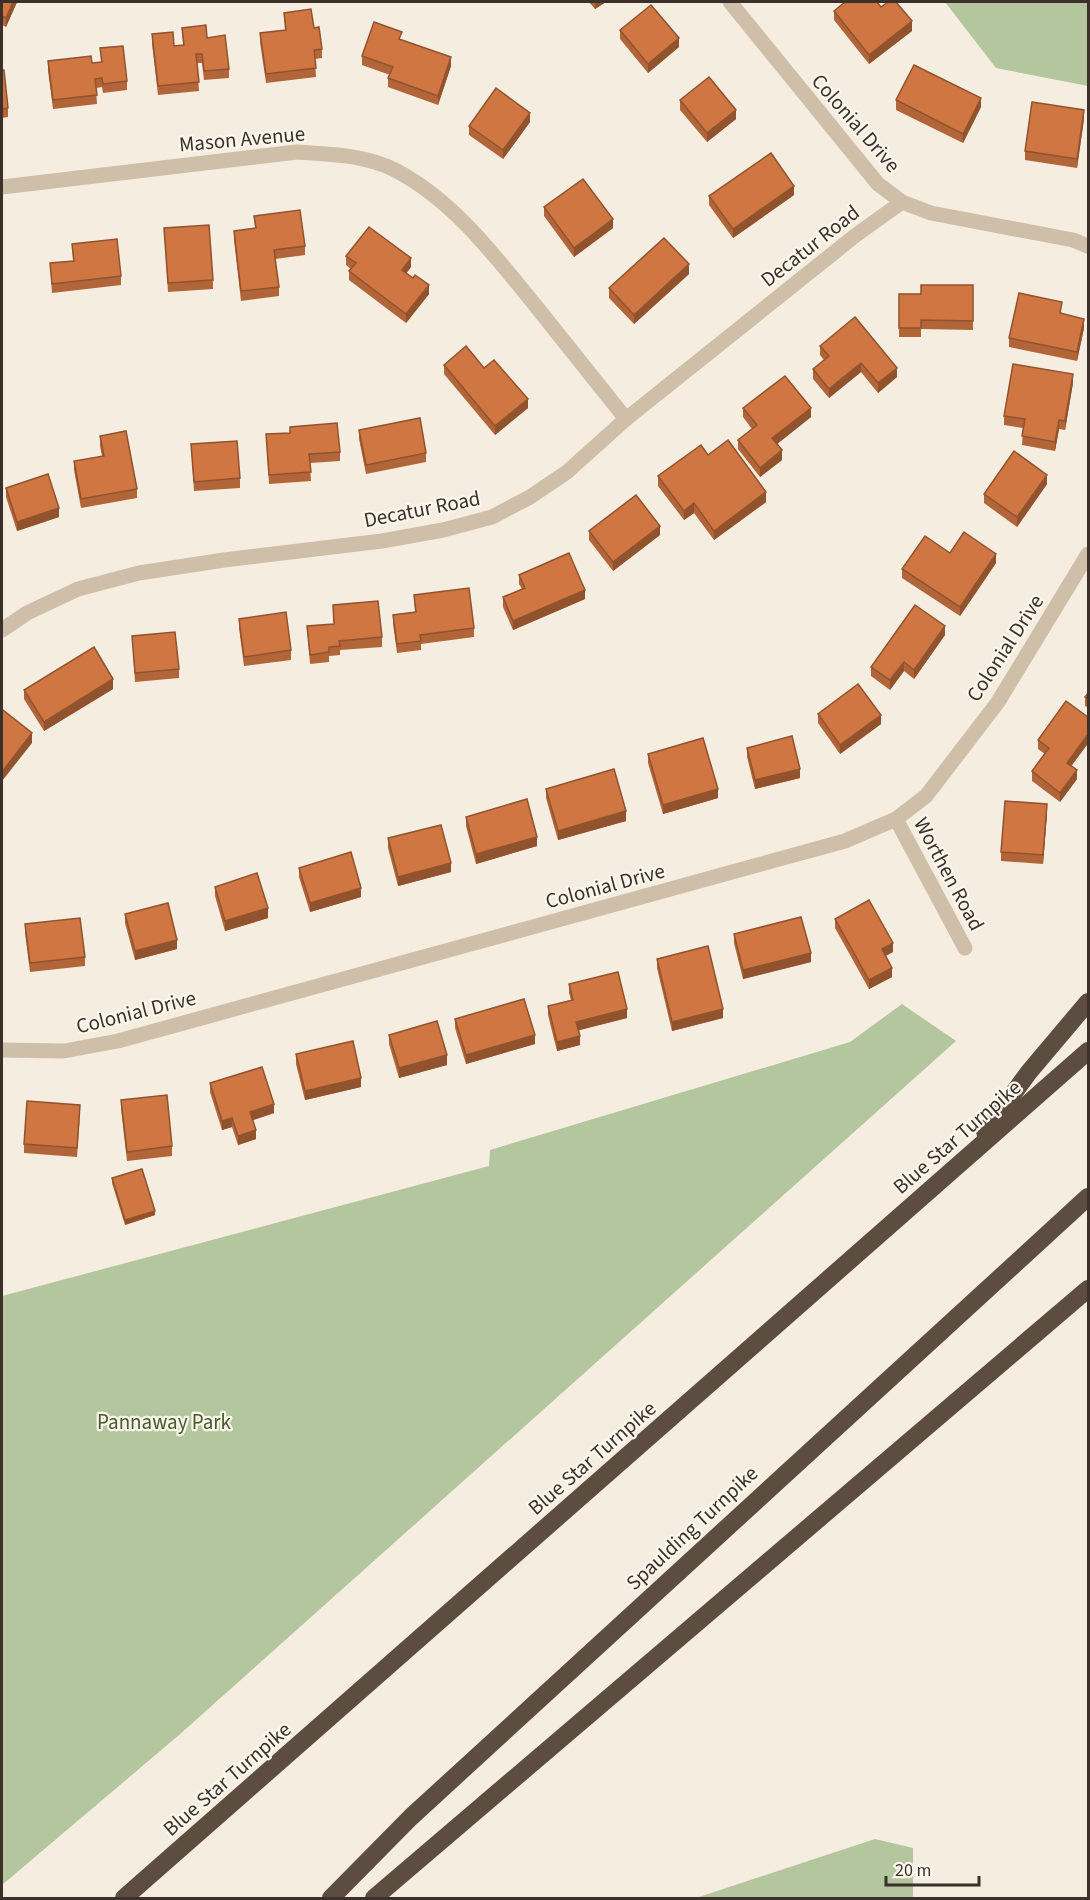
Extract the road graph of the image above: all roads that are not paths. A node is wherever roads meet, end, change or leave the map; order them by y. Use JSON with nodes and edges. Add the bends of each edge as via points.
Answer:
{"nodes":[{"id":1,"x":730,"y":2,"type":"edge"},
{"id":2,"x":2,"y":187,"type":"edge"},
{"id":3,"x":902,"y":202,"type":"junction"},
{"id":4,"x":1089,"y":246,"type":"edge"},
{"id":5,"x":626,"y":419,"type":"junction"},
{"id":6,"x":1089,"y":554,"type":"edge"},
{"id":7,"x":2,"y":630,"type":"edge"},
{"id":8,"x":896,"y":819,"type":"junction"},
{"id":9,"x":964,"y":948,"type":"dead end"},
{"id":10,"x":1089,"y":1002,"type":"edge"},
{"id":11,"x":2,"y":1050,"type":"edge"},
{"id":12,"x":1089,"y":1050,"type":"edge"},
{"id":13,"x":965,"y":1159,"type":"junction"},
{"id":14,"x":1089,"y":1197,"type":"edge"},
{"id":15,"x":1089,"y":1289,"type":"edge"},
{"id":16,"x":124,"y":1899,"type":"edge"},
{"id":17,"x":331,"y":1899,"type":"edge"},
{"id":18,"x":374,"y":1899,"type":"edge"}],
"edges":[{"from":1,"to":3,"type":"street","name":"Colonial Drive","via":[[878,184]]},
{"from":2,"to":5,"type":"street","name":"Mason Avenue","via":[[297,152],[345,155],[394,170],[429,192],[466,224]]},
{"from":3,"to":4,"type":"street","name":"Colonial Drive","via":[[931,213]]},
{"from":3,"to":5,"type":"street","name":"Decatur Road"},
{"from":5,"to":7,"type":"street","name":"Decatur Road","via":[[567,471],[492,517],[382,541],[139,573],[78,589],[27,613]]},
{"from":6,"to":8,"type":"street","name":"Colonial Drive","via":[[991,711],[926,796]]},
{"from":8,"to":9,"type":"street","name":"Worthen Road"},
{"from":8,"to":11,"type":"street","name":"Colonial Drive","via":[[845,841],[118,1041],[64,1051]]},
{"from":10,"to":13,"type":"highway","via":[[1029,1072]]},
{"from":12,"to":13,"type":"highway","name":"Blue Star Turnpike"},
{"from":13,"to":16,"type":"highway","name":"Blue Star Turnpike"},
{"from":14,"to":17,"type":"highway","name":"Spaulding Turnpike","via":[[411,1817]]},
{"from":15,"to":18,"type":"highway"}]}
